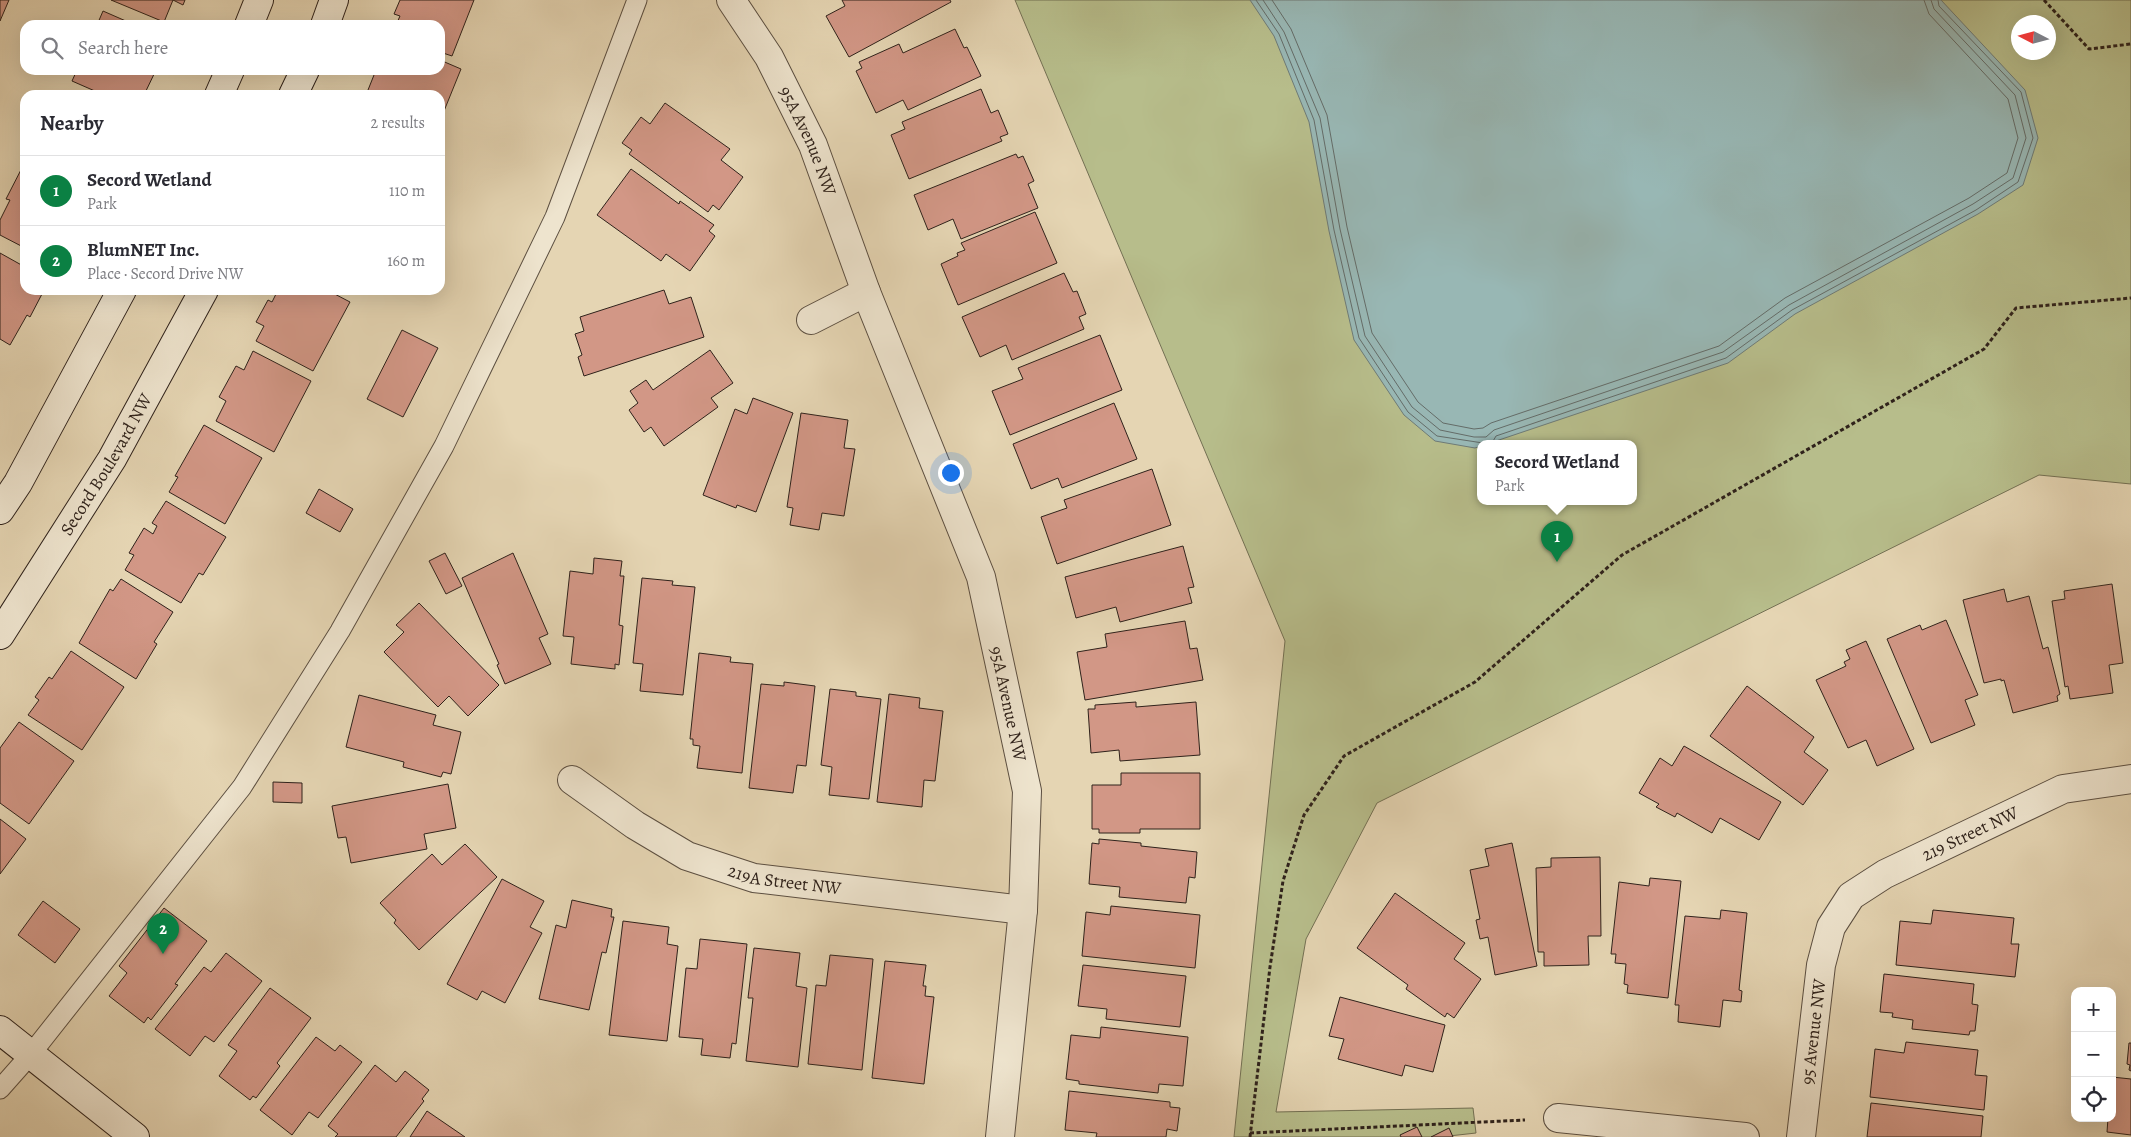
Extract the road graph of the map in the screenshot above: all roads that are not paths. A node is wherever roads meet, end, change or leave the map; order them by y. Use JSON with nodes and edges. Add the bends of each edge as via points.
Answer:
{"nodes":[{"id":1,"x":259,"y":0,"type":"edge"},
{"id":2,"x":334,"y":0,"type":"edge"},
{"id":3,"x":638,"y":0,"type":"edge"},
{"id":4,"x":731,"y":0,"type":"edge"},
{"id":5,"x":251,"y":20,"type":"edge"},
{"id":6,"x":327,"y":20,"type":"edge"},
{"id":7,"x":228,"y":75,"type":"edge"},
{"id":8,"x":302,"y":75,"type":"edge"},
{"id":9,"x":221,"y":90,"type":"edge"},
{"id":10,"x":295,"y":90,"type":"edge"},
{"id":11,"x":866,"y":292,"type":"junction"},
{"id":12,"x":119,"y":295,"type":"edge"},
{"id":13,"x":201,"y":295,"type":"edge"},
{"id":14,"x":810,"y":320,"type":"dead end"},
{"id":15,"x":0,"y":510,"type":"edge"},
{"id":16,"x":0,"y":635,"type":"edge"},
{"id":17,"x":2131,"y":779,"type":"edge"},
{"id":18,"x":572,"y":780,"type":"dead end"},
{"id":19,"x":1022,"y":910,"type":"junction"},
{"id":20,"x":1830,"y":927,"type":"joint"},
{"id":21,"x":0,"y":1030,"type":"edge"},
{"id":22,"x":31,"y":1054,"type":"junction"},
{"id":23,"x":0,"y":1089,"type":"edge"},
{"id":24,"x":1558,"y":1118,"type":"road end"},
{"id":25,"x":135,"y":1137,"type":"edge"},
{"id":26,"x":1000,"y":1137,"type":"edge"},
{"id":27,"x":1745,"y":1137,"type":"edge"},
{"id":28,"x":1801,"y":1137,"type":"edge"}],
"edges":[{"from":1,"to":5,"type":"street"},
{"from":2,"to":6,"type":"street"},
{"from":3,"to":22,"type":"lane","via":[[555,217],[444,446],[340,631],[242,787]]},
{"from":4,"to":11,"type":"street","name":"95A Avenue NW","via":[[769,57],[813,145]]},
{"from":7,"to":9,"type":"street"},
{"from":8,"to":10,"type":"street"},
{"from":11,"to":14,"type":"street"},
{"from":11,"to":19,"type":"street","name":"95A Avenue NW","via":[[981,577],[1027,791]]},
{"from":12,"to":15,"type":"street","via":[[18,483]]},
{"from":13,"to":16,"type":"street","name":"Secord Boulevard NW","via":[[112,459]]},
{"from":17,"to":20,"type":"street","name":"219 Street NW","via":[[2063,788],[1884,874],[1850,896]]},
{"from":18,"to":19,"type":"street","name":"219A Street NW","via":[[635,825],[687,856],[754,878]]},
{"from":19,"to":26,"type":"street","name":"95A Avenue NW"},
{"from":20,"to":28,"type":"street","name":"95 Avenue NW","via":[[1821,965]]},
{"from":21,"to":22,"type":"street"},
{"from":22,"to":23,"type":"lane"},
{"from":22,"to":25,"type":"street"},
{"from":24,"to":27,"type":"street"}]}
